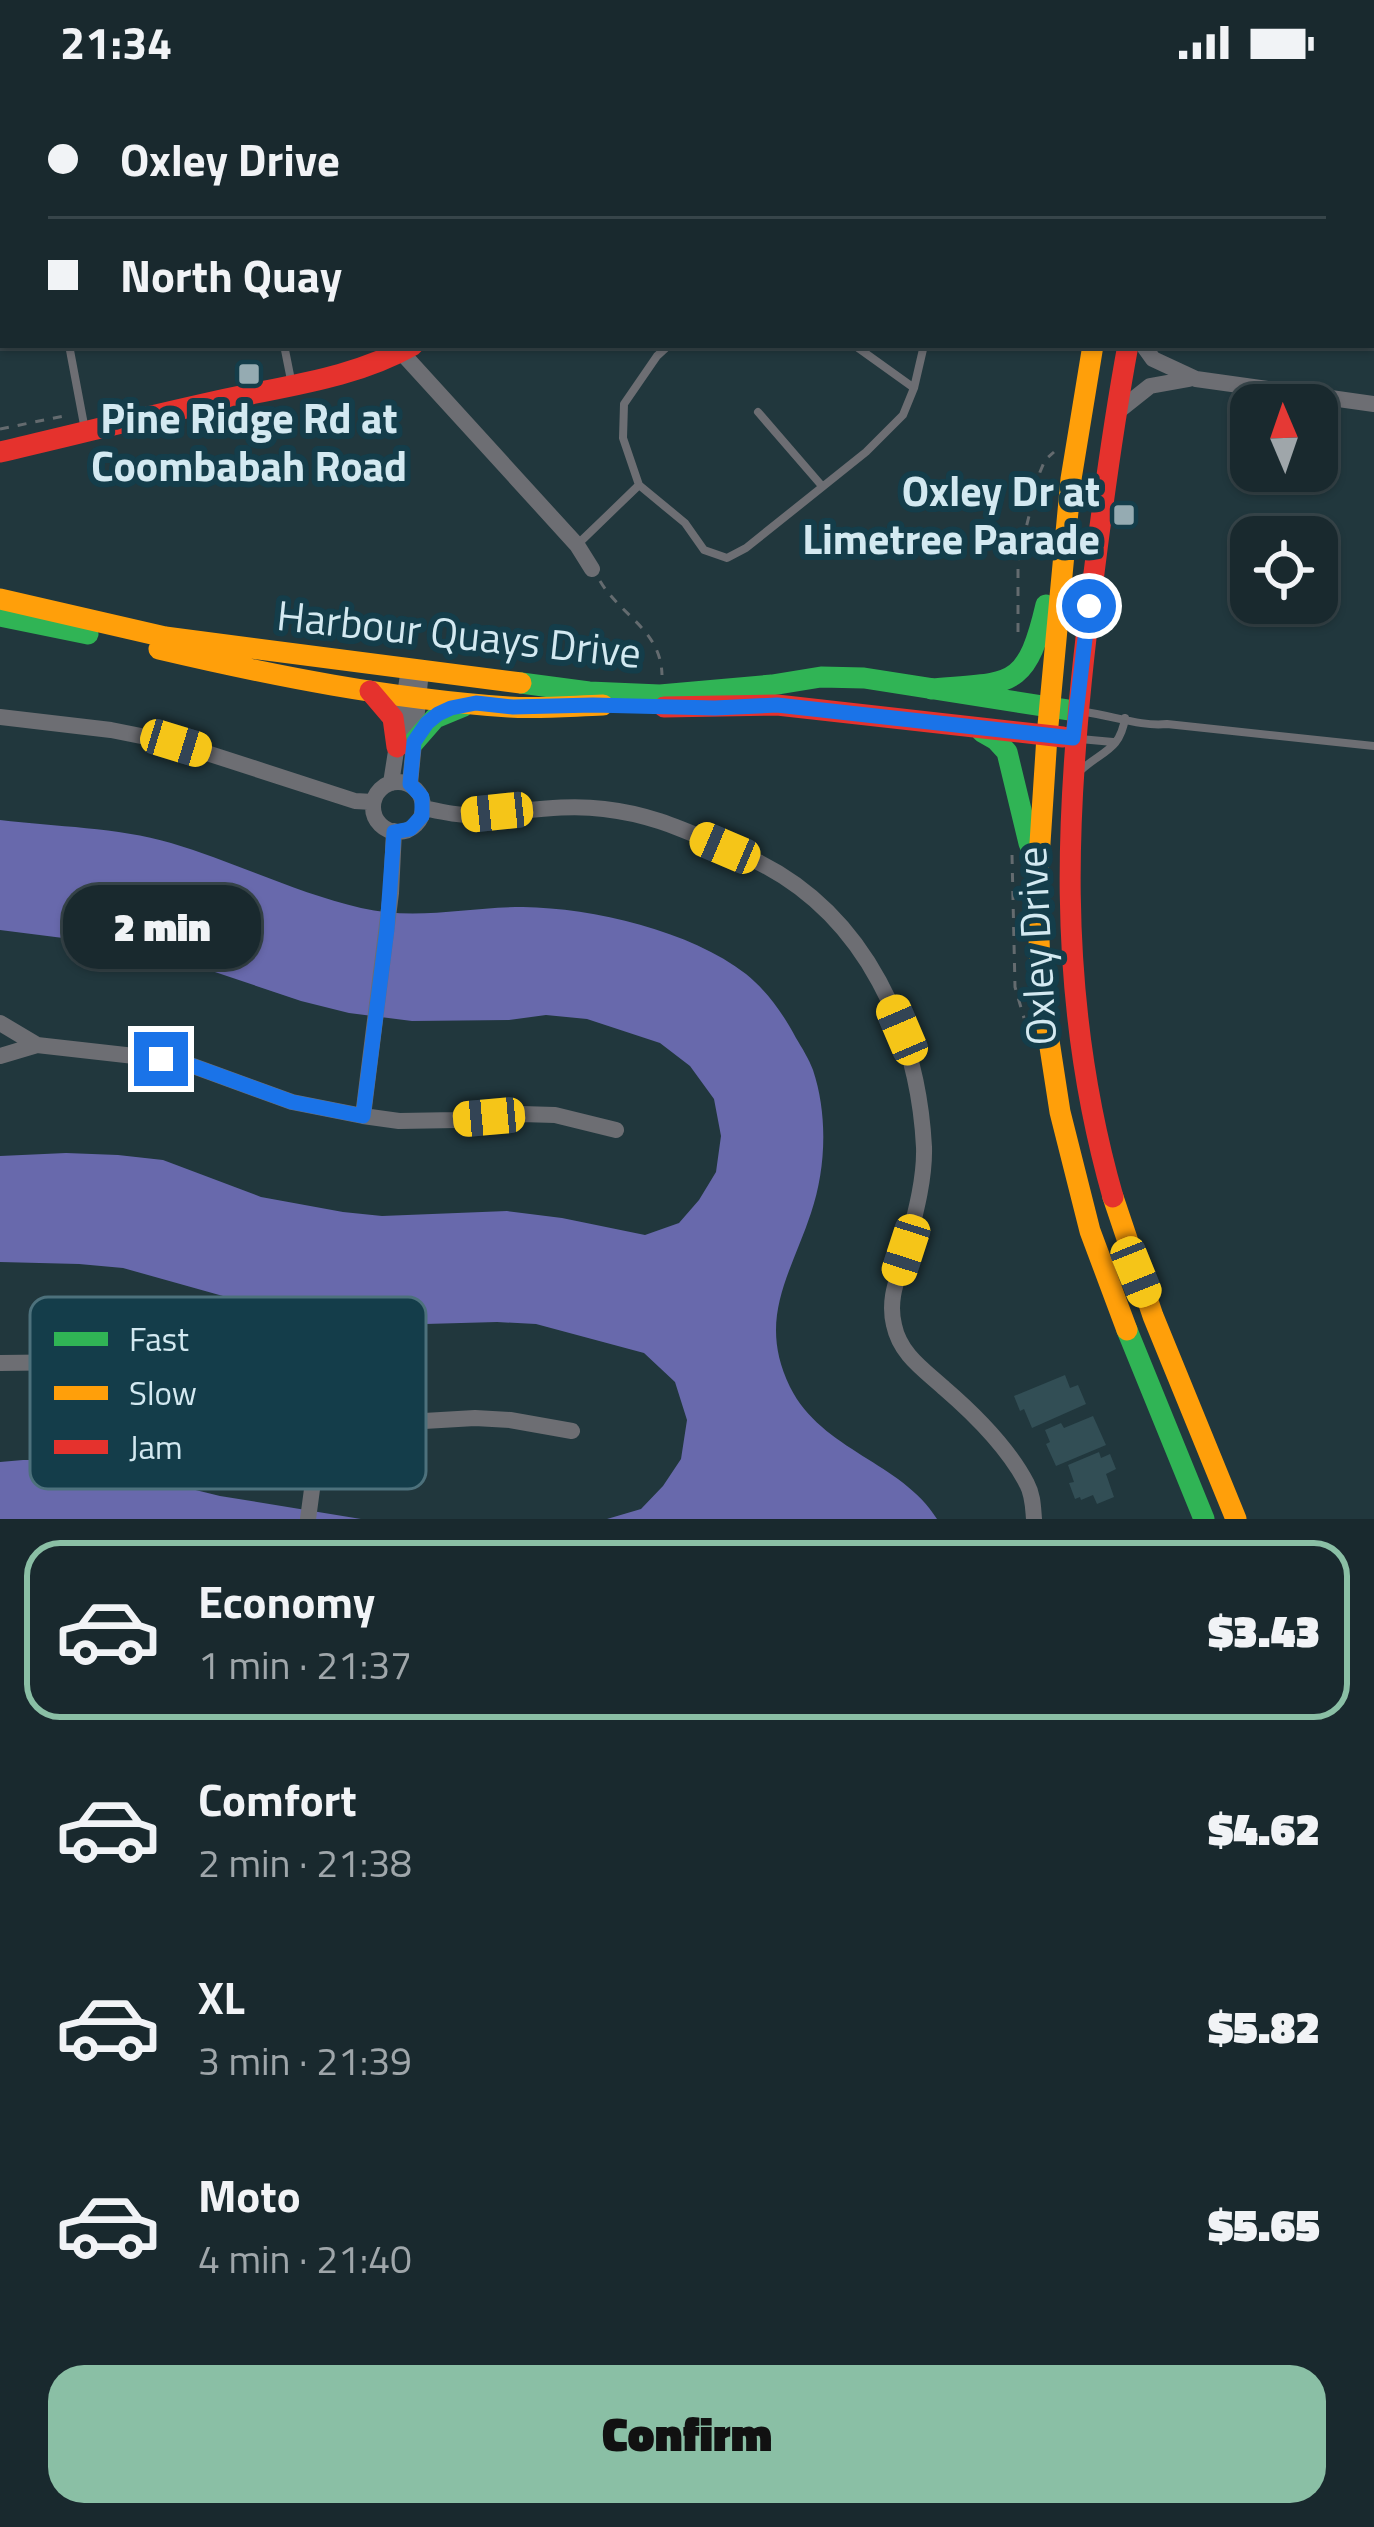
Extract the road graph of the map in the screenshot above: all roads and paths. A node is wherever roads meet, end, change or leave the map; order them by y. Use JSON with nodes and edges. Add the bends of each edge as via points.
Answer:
{"nodes":[{"id":1,"x":70,"y":348,"type":"edge"},
{"id":2,"x":285,"y":348,"type":"edge"},
{"id":3,"x":666,"y":348,"type":"edge"},
{"id":4,"x":858,"y":348,"type":"edge"},
{"id":5,"x":923,"y":348,"type":"edge"},
{"id":6,"x":1093,"y":348,"type":"edge"},
{"id":7,"x":1127,"y":348,"type":"edge"},
{"id":8,"x":1145,"y":348,"type":"edge"},
{"id":9,"x":408,"y":349,"type":"edge"},
{"id":10,"x":1196,"y":379,"type":"junction"},
{"id":11,"x":293,"y":387,"type":"junction"},
{"id":12,"x":914,"y":388,"type":"junction"},
{"id":13,"x":1374,"y":404,"type":"edge"},
{"id":14,"x":758,"y":412,"type":"dead end"},
{"id":15,"x":1116,"y":413,"type":"junction"},
{"id":16,"x":86,"y":431,"type":"junction"},
{"id":17,"x":0,"y":452,"type":"edge"},
{"id":18,"x":1071,"y":478,"type":"junction"},
{"id":19,"x":639,"y":485,"type":"junction"},
{"id":20,"x":822,"y":486,"type":"junction"},
{"id":21,"x":577,"y":545,"type":"junction"},
{"id":22,"x":592,"y":569,"type":"joint"},
{"id":23,"x":0,"y":599,"type":"edge"},
{"id":24,"x":0,"y":616,"type":"edge"},
{"id":25,"x":415,"y":669,"type":"junction"},
{"id":26,"x":662,"y":684,"type":"dead end"},
{"id":27,"x":931,"y":688,"type":"junction"},
{"id":28,"x":370,"y":690,"type":"junction"},
{"id":29,"x":412,"y":696,"type":"junction"},
{"id":30,"x":476,"y":703,"type":"junction"},
{"id":31,"x":1050,"y":707,"type":"junction"},
{"id":32,"x":1075,"y":711,"type":"junction"},
{"id":33,"x":0,"y":717,"type":"edge"},
{"id":34,"x":1125,"y":718,"type":"junction"},
{"id":35,"x":976,"y":729,"type":"junction"},
{"id":36,"x":1047,"y":736,"type":"junction"},
{"id":37,"x":1073,"y":738,"type":"junction"},
{"id":38,"x":1114,"y":742,"type":"junction"},
{"id":39,"x":406,"y":744,"type":"junction"},
{"id":40,"x":1374,"y":746,"type":"edge"},
{"id":41,"x":400,"y":784,"type":"junction"},
{"id":42,"x":1071,"y":784,"type":"junction"},
{"id":43,"x":374,"y":802,"type":"junction"},
{"id":44,"x":424,"y":808,"type":"junction"},
{"id":45,"x":394,"y":832,"type":"junction"},
{"id":46,"x":1038,"y":868,"type":"junction"},
{"id":47,"x":0,"y":1023,"type":"edge"},
{"id":48,"x":37,"y":1045,"type":"junction"},
{"id":49,"x":0,"y":1056,"type":"edge"},
{"id":50,"x":363,"y":1116,"type":"junction"},
{"id":51,"x":616,"y":1130,"type":"dead end"},
{"id":52,"x":30,"y":1363,"type":"edge"},
{"id":53,"x":0,"y":1364,"type":"edge"},
{"id":54,"x":426,"y":1420,"type":"edge"},
{"id":55,"x":572,"y":1431,"type":"dead end"},
{"id":56,"x":312,"y":1489,"type":"edge"},
{"id":57,"x":308,"y":1519,"type":"edge"},
{"id":58,"x":1034,"y":1519,"type":"edge"},
{"id":59,"x":1204,"y":1519,"type":"edge"},
{"id":60,"x":1236,"y":1519,"type":"edge"}],
"edges":[{"from":1,"to":16,"type":"lane"},
{"from":2,"to":11,"type":"lane"},
{"from":3,"to":19,"type":"lane","via":[[624,404],[623,438]]},
{"from":4,"to":12,"type":"lane"},
{"from":5,"to":12,"type":"lane"},
{"from":6,"to":18,"type":"street","name":"Oxley Drive"},
{"from":7,"to":15,"type":"street","name":"Oxley Drive"},
{"from":8,"to":10,"type":"street"},
{"from":9,"to":11,"type":"street"},
{"from":9,"to":21,"type":"street"},
{"from":10,"to":13,"type":"street"},
{"from":10,"to":15,"type":"street","via":[[1150,386]]},
{"from":11,"to":16,"type":"street"},
{"from":12,"to":20,"type":"lane","via":[[903,415]]},
{"from":14,"to":20,"type":"lane"},
{"from":15,"to":32,"type":"street","name":"Oxley Drive"},
{"from":16,"to":17,"type":"street"},
{"from":18,"to":27,"type":"street","via":[[1029,664],[1006,681]]},
{"from":18,"to":31,"type":"street","name":"Oxley Drive"},
{"from":19,"to":20,"type":"lane","via":[[704,550],[727,559]]},
{"from":19,"to":21,"type":"lane"},
{"from":21,"to":22,"type":"street"},
{"from":22,"to":26,"type":"path","via":[[655,641]]},
{"from":23,"to":25,"type":"street","name":"Harbour Quays Drive","via":[[165,637]]},
{"from":24,"to":28,"type":"street","name":"Harbour Quays Drive"},
{"from":25,"to":27,"type":"street","name":"Harbour Quays Drive","via":[[660,695],[821,677]]},
{"from":25,"to":29,"type":"street"},
{"from":27,"to":31,"type":"street","name":"Harbour Quays Drive"},
{"from":28,"to":29,"type":"street","name":"Harbour Quays Drive"},
{"from":28,"to":39,"type":"street"},
{"from":29,"to":30,"type":"street","name":"Harbour Quays Drive"},
{"from":29,"to":39,"type":"street"},
{"from":30,"to":35,"type":"street","name":"Harbour Quays Drive","via":[[777,705]]},
{"from":30,"to":39,"type":"street","via":[[438,714]]},
{"from":31,"to":32,"type":"street","name":"Harbour Quays Drive"},
{"from":31,"to":36,"type":"street","name":"Oxley Drive"},
{"from":32,"to":34,"type":"lane","name":"Harbour Quays Drive"},
{"from":32,"to":37,"type":"street","name":"Oxley Drive"},
{"from":33,"to":43,"type":"street","via":[[176,743]]},
{"from":34,"to":38,"type":"lane"},
{"from":34,"to":40,"type":"lane","name":"Harbour Quays Drive"},
{"from":35,"to":36,"type":"street","name":"Harbour Quays Drive"},
{"from":35,"to":46,"type":"street","via":[[1007,752]]},
{"from":36,"to":37,"type":"street","name":"Harbour Quays Drive"},
{"from":36,"to":46,"type":"street","name":"Oxley Drive"},
{"from":37,"to":38,"type":"lane","name":"Harbour Quays Drive"},
{"from":37,"to":42,"type":"street","name":"Oxley Drive"},
{"from":38,"to":42,"type":"lane"},
{"from":39,"to":41,"type":"street"},
{"from":41,"to":43,"type":"street","via":[[380,790]]},
{"from":41,"to":44,"type":"street","via":[[419,792]]},
{"from":42,"to":60,"type":"street","name":"Oxley Drive","via":[[1069,938],[1090,1107],[1123,1236]]},
{"from":43,"to":45,"type":"street","via":[[378,821]]},
{"from":44,"to":45,"type":"street","via":[[410,829]]},
{"from":44,"to":58,"type":"street","via":[[464,815],[562,806],[652,817],[762,864],[851,936],[884,986],[919,1091],[924,1153],[891,1293],[899,1342],[1027,1482]]},
{"from":45,"to":50,"type":"street"},
{"from":46,"to":59,"type":"street","name":"Oxley Drive","via":[[1042,989],[1073,1171],[1105,1275]]},
{"from":47,"to":48,"type":"street"},
{"from":48,"to":49,"type":"street"},
{"from":48,"to":50,"type":"street","via":[[177,1063]]},
{"from":50,"to":51,"type":"street","via":[[555,1115]]},
{"from":52,"to":53,"type":"street"},
{"from":54,"to":55,"type":"street","via":[[510,1420]]},
{"from":56,"to":57,"type":"street"}]}
